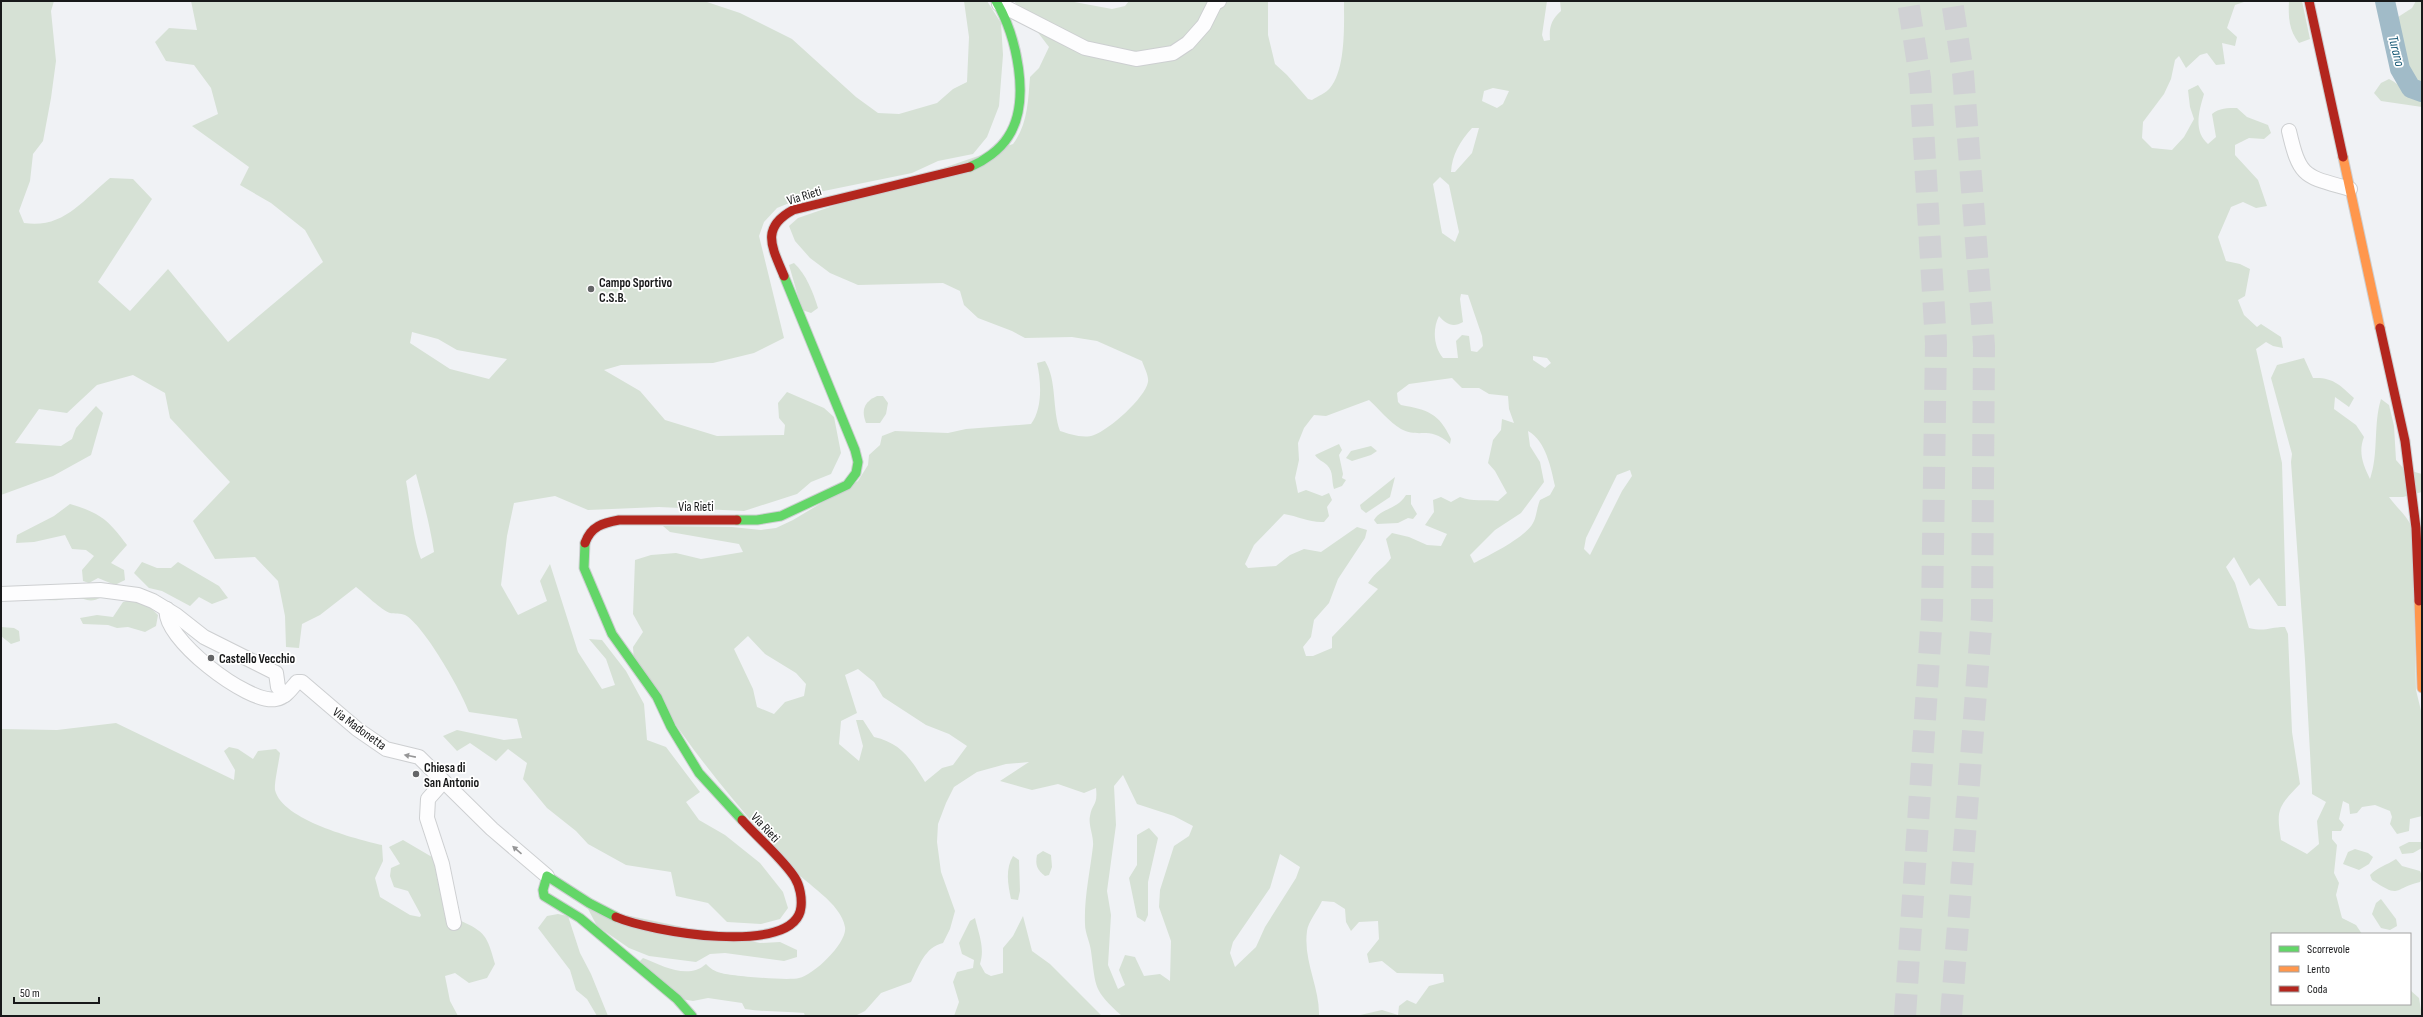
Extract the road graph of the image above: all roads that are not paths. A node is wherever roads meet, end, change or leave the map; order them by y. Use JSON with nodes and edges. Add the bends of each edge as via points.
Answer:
{"nodes":[{"id":1,"x":1219,"y":1,"type":"edge"},
{"id":2,"x":2309,"y":1,"type":"edge"},
{"id":3,"x":998,"y":3,"type":"edge"},
{"id":4,"x":2289,"y":131,"type":"dead end"},
{"id":5,"x":2350,"y":189,"type":"junction"},
{"id":6,"x":1,"y":594,"type":"edge"},
{"id":7,"x":167,"y":609,"type":"junction"},
{"id":8,"x":2422,"y":688,"type":"edge"},
{"id":9,"x":285,"y":695,"type":"junction"},
{"id":10,"x":443,"y":782,"type":"junction"},
{"id":11,"x":547,"y":876,"type":"junction"},
{"id":12,"x":454,"y":923,"type":"dead end"},
{"id":13,"x":692,"y":1016,"type":"edge"}],
"edges":[{"from":1,"to":3,"type":"street","via":[[1215,3],[1204,25],[1188,43],[1173,53],[1136,59],[1085,48]]},
{"from":2,"to":5,"type":"street"},
{"from":3,"to":11,"type":"street","name":"Via Rieti","via":[[1017,55],[1019,106],[1009,136],[996,150],[971,166],[793,210],[780,217],[771,230],[772,248],[855,450],[858,462],[856,473],[847,485],[781,516],[757,520],[601,522],[584,541],[584,568],[612,634],[657,697],[671,727],[699,773],[795,878],[803,902],[797,920],[779,932],[724,936],[663,932],[633,924],[608,913],[584,901]]},
{"from":4,"to":5,"type":"street","via":[[2296,161],[2310,178]]},
{"from":5,"to":8,"type":"street","via":[[2405,441],[2416,528]]},
{"from":6,"to":7,"type":"street","via":[[100,590],[138,595]]},
{"from":7,"to":9,"type":"street","via":[[204,637],[276,673],[278,687]]},
{"from":7,"to":9,"type":"street","via":[[167,620],[190,650],[221,677],[251,695],[276,699]]},
{"from":10,"to":9,"type":"street","name":"Via Madonetta","one_way":true,"via":[[419,757],[386,749],[357,729],[302,682],[297,682]]},
{"from":11,"to":10,"type":"street","name":"Via Madonetta","one_way":true,"via":[[492,829]]},
{"from":10,"to":12,"type":"street","via":[[428,800],[427,818],[442,864]]},
{"from":11,"to":13,"type":"street","via":[[542,890],[544,896],[580,918],[677,999]]}]}
